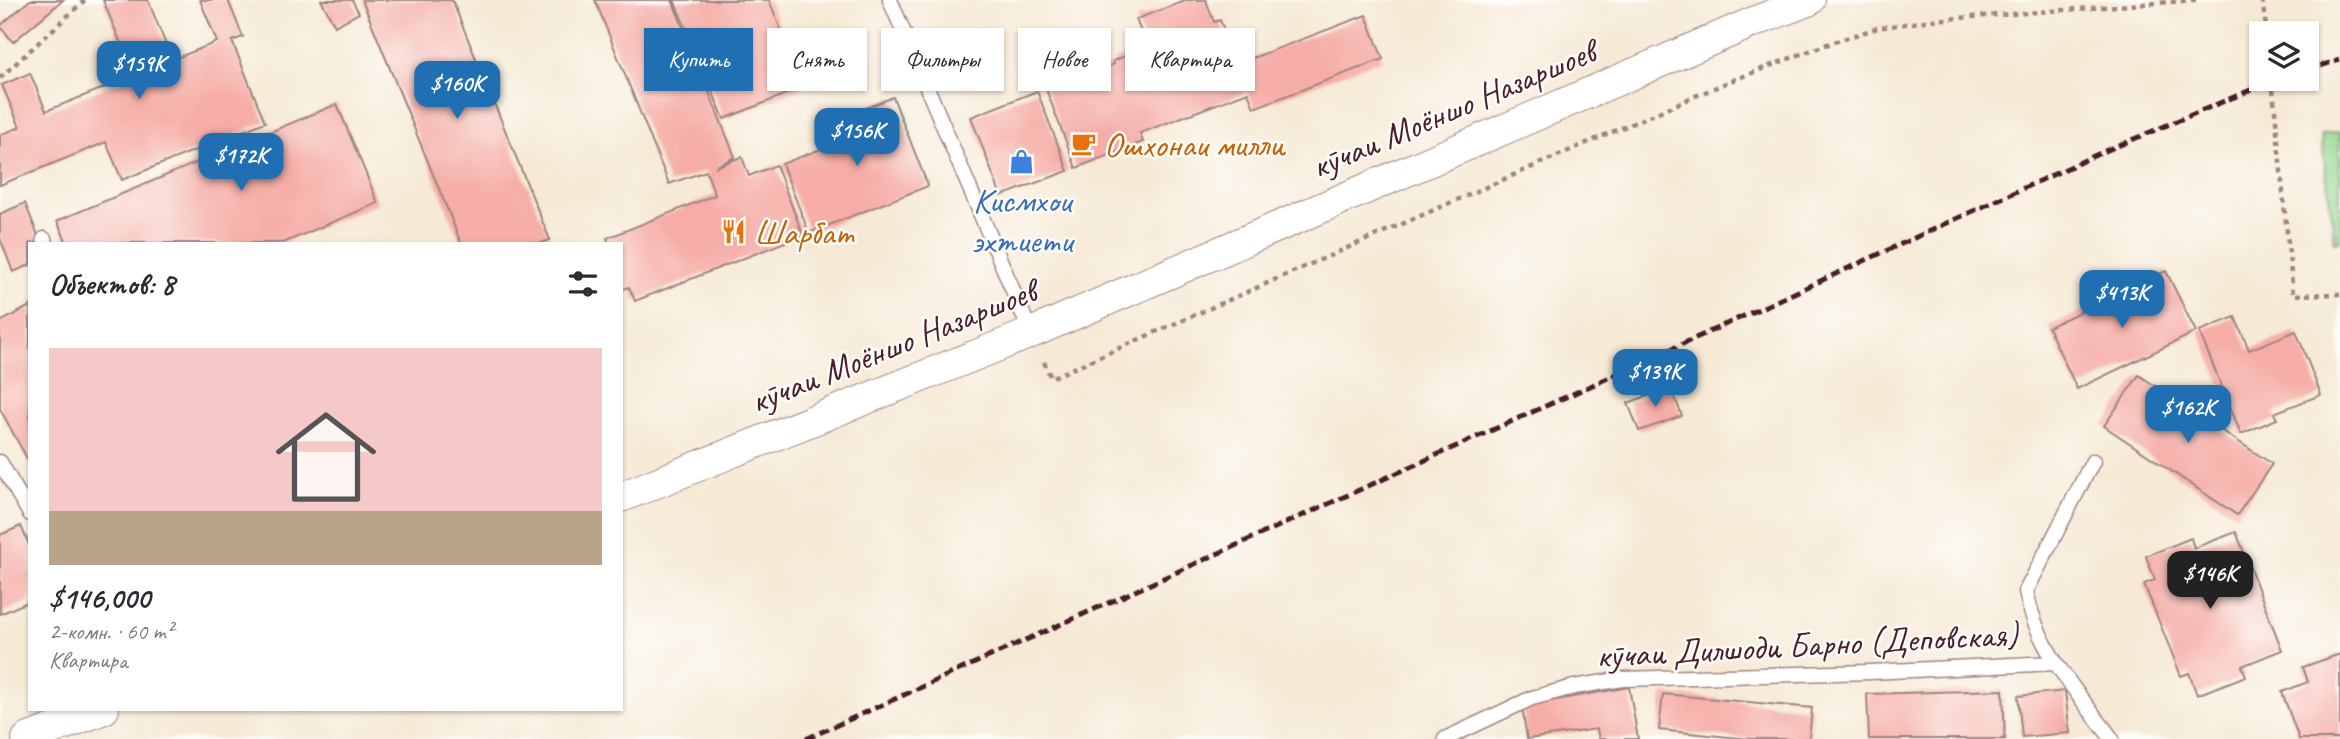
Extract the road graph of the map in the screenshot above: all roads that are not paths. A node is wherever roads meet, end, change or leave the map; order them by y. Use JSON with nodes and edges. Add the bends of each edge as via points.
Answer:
{"nodes":[{"id":1,"x":891,"y":0,"type":"edge"},
{"id":2,"x":1810,"y":0,"type":"edge"},
{"id":3,"x":1031,"y":333,"type":"junction"},
{"id":4,"x":2092,"y":461,"type":"dead end"},
{"id":5,"x":0,"y":462,"type":"edge"},
{"id":6,"x":623,"y":496,"type":"edge"},
{"id":7,"x":28,"y":511,"type":"edge"},
{"id":8,"x":2055,"y":663,"type":"junction"},
{"id":9,"x":99,"y":711,"type":"edge"},
{"id":10,"x":27,"y":739,"type":"edge"},
{"id":11,"x":1445,"y":739,"type":"edge"},
{"id":12,"x":2112,"y":739,"type":"edge"}],
"edges":[{"from":1,"to":3,"type":"lane"},
{"from":2,"to":3,"type":"street","name":"кӯчаи Моёншо Назаршоев"},
{"from":3,"to":6,"type":"street","name":"кӯчаи Моёншо Назаршоев"},
{"from":4,"to":8,"type":"lane","name":"кӯчаи Дилшоди Барно (Деповская)","via":[[2026,591],[2036,629]]},
{"from":5,"to":7,"type":"lane"},
{"from":8,"to":11,"type":"lane","name":"кӯчаи Дилшоди Барно (Деповская)","via":[[1623,679],[1532,698]]},
{"from":8,"to":12,"type":"lane","name":"кӯчаи Дилшоди Барно (Деповская)"},
{"from":9,"to":10,"type":"street"}]}
